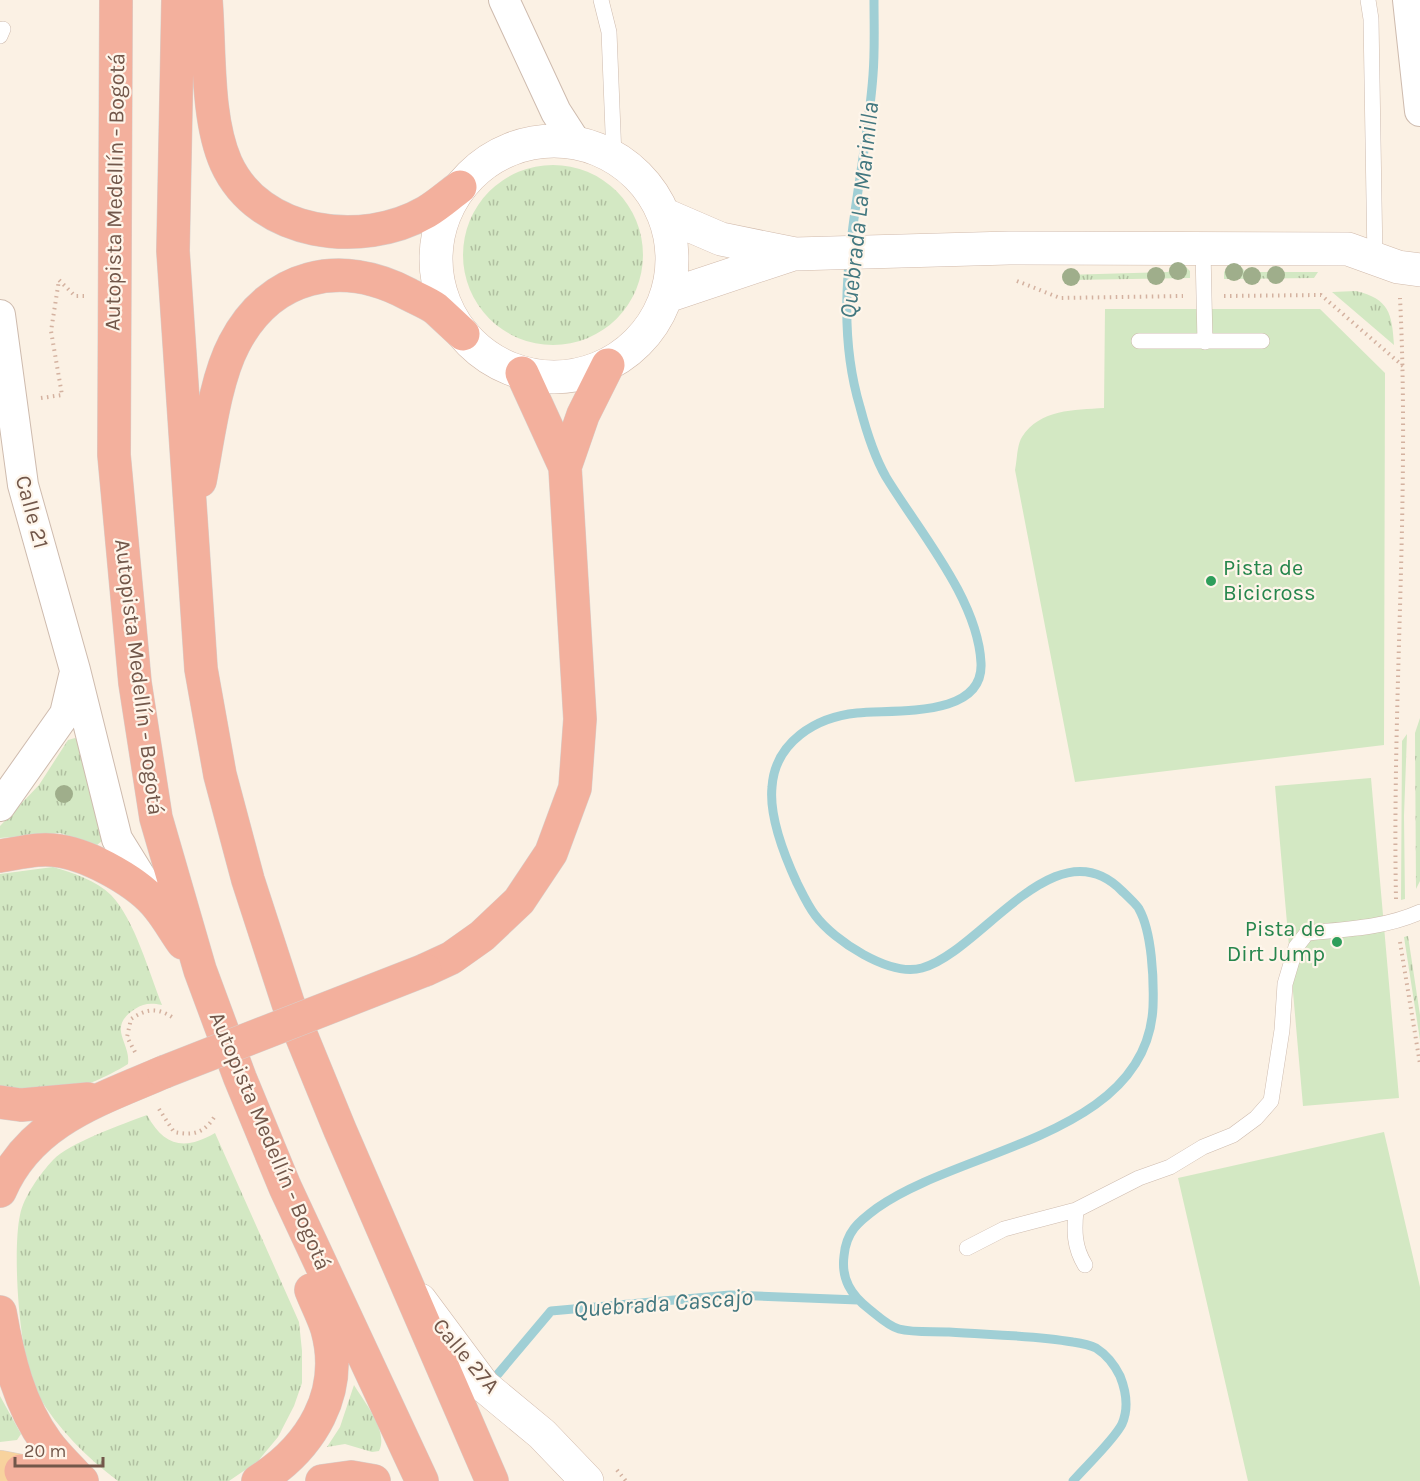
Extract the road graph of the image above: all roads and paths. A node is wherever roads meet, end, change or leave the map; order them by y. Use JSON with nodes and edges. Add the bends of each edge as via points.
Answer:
{"nodes":[{"id":1,"x":116,"y":0,"type":"edge"},
{"id":2,"x":178,"y":0,"type":"edge"},
{"id":3,"x":206,"y":0,"type":"edge"},
{"id":4,"x":504,"y":0,"type":"edge"},
{"id":5,"x":601,"y":0,"type":"edge"},
{"id":6,"x":1368,"y":0,"type":"edge"},
{"id":7,"x":1408,"y":0,"type":"edge"},
{"id":8,"x":1420,"y":111,"type":"edge"},
{"id":9,"x":576,"y":143,"type":"junction"},
{"id":10,"x":614,"y":157,"type":"junction"},
{"id":11,"x":460,"y":187,"type":"junction"},
{"id":12,"x":663,"y":214,"type":"junction"},
{"id":13,"x":1203,"y":250,"type":"junction"},
{"id":14,"x":810,"y":253,"type":"junction"},
{"id":15,"x":1398,"y":266,"type":"edge"},
{"id":16,"x":667,"y":296,"type":"junction"},
{"id":17,"x":90,"y":297,"type":"dead end"},
{"id":18,"x":0,"y":315,"type":"edge"},
{"id":19,"x":463,"y":334,"type":"junction"},
{"id":20,"x":1139,"y":341,"type":"dead end"},
{"id":21,"x":1262,"y":341,"type":"dead end"},
{"id":22,"x":1205,"y":342,"type":"junction"},
{"id":23,"x":608,"y":365,"type":"junction"},
{"id":24,"x":522,"y":373,"type":"junction"},
{"id":25,"x":37,"y":398,"type":"dead end"},
{"id":26,"x":565,"y":467,"type":"junction"},
{"id":27,"x":12,"y":478,"type":"edge"},
{"id":28,"x":191,"y":518,"type":"junction"},
{"id":29,"x":75,"y":670,"type":"junction"},
{"id":30,"x":0,"y":806,"type":"edge"},
{"id":31,"x":0,"y":856,"type":"edge"},
{"id":32,"x":158,"y":906,"type":"junction"},
{"id":33,"x":1420,"y":912,"type":"edge"},
{"id":34,"x":1396,"y":921,"type":"junction"},
{"id":35,"x":200,"y":970,"type":"junction"},
{"id":36,"x":172,"y":1017,"type":"dead end"},
{"id":37,"x":1420,"y":1064,"type":"edge"},
{"id":38,"x":153,"y":1078,"type":"junction"},
{"id":39,"x":111,"y":1095,"type":"junction"},
{"id":40,"x":0,"y":1102,"type":"edge"},
{"id":41,"x":215,"y":1116,"type":"dead end"},
{"id":42,"x":285,"y":1187,"type":"junction"},
{"id":43,"x":0,"y":1191,"type":"edge"},
{"id":44,"x":1076,"y":1210,"type":"junction"},
{"id":45,"x":967,"y":1248,"type":"dead end"},
{"id":46,"x":1085,"y":1265,"type":"dead end"},
{"id":47,"x":402,"y":1276,"type":"junction"},
{"id":48,"x":0,"y":1312,"type":"edge"},
{"id":49,"x":49,"y":1477,"type":"edge"},
{"id":50,"x":258,"y":1481,"type":"edge"},
{"id":51,"x":322,"y":1481,"type":"edge"},
{"id":52,"x":374,"y":1481,"type":"edge"},
{"id":53,"x":422,"y":1481,"type":"edge"},
{"id":54,"x":492,"y":1481,"type":"edge"},
{"id":55,"x":587,"y":1481,"type":"edge"}],
"edges":[{"from":1,"to":35,"type":"highway","name":"Autopista Medellín - Bogotá","via":[[114,455],[135,683],[156,818]]},
{"from":2,"to":28,"type":"highway","via":[[173,251]]},
{"from":3,"to":11,"type":"highway","via":[[218,138],[226,164],[241,189],[262,206],[285,220],[312,229],[356,232],[426,212]]},
{"from":4,"to":9,"type":"street","via":[[556,111]]},
{"from":5,"to":10,"type":"lane","via":[[609,32]]},
{"from":6,"to":15,"type":"lane"},
{"from":7,"to":8,"type":"street"},
{"from":9,"to":10,"type":"main road"},
{"from":9,"to":11,"type":"main road","via":[[543,141],[512,148],[483,164]]},
{"from":10,"to":12,"type":"main road","via":[[643,182]]},
{"from":11,"to":19,"type":"main road","via":[[444,213],[436,243],[436,274],[444,304]]},
{"from":12,"to":14,"type":"main road","via":[[721,240]]},
{"from":12,"to":16,"type":"main road","via":[[672,268]]},
{"from":13,"to":14,"type":"main road"},
{"from":13,"to":15,"type":"main road","via":[[1348,249]]},
{"from":13,"to":22,"type":"lane"},
{"from":14,"to":16,"type":"main road"},
{"from":15,"to":34,"type":"path","via":[[1403,366],[1394,816]]},
{"from":16,"to":23,"type":"main road","via":[[653,324],[633,347]]},
{"from":17,"to":25,"type":"path","via":[[75,296],[59,280],[51,331],[62,395]]},
{"from":18,"to":27,"type":"street","name":"Calle 21"},
{"from":19,"to":24,"type":"main road","via":[[489,358]]},
{"from":19,"to":28,"type":"highway","via":[[435,308],[377,280],[333,274],[292,285],[245,325],[227,361]]},
{"from":20,"to":22,"type":"lane"},
{"from":21,"to":22,"type":"lane"},
{"from":23,"to":24,"type":"main road","via":[[580,375],[551,378]]},
{"from":23,"to":26,"type":"highway","via":[[583,415]]},
{"from":24,"to":26,"type":"highway"},
{"from":26,"to":38,"type":"highway","bridge":true,"via":[[580,718],[574,788],[552,853],[519,901],[482,936],[451,958]]},
{"from":27,"to":29,"type":"street","name":"Calle 21"},
{"from":28,"to":47,"type":"highway","via":[[201,669],[220,775],[248,880],[288,1003]]},
{"from":29,"to":30,"type":"street","via":[[65,714]]},
{"from":29,"to":32,"type":"street","name":"Calle 21","via":[[117,838]]},
{"from":31,"to":32,"type":"highway","via":[[36,850],[70,854],[114,873]]},
{"from":32,"to":35,"type":"highway"},
{"from":33,"to":34,"type":"lane"},
{"from":34,"to":37,"type":"path"},
{"from":34,"to":44,"type":"lane","via":[[1307,933],[1296,947],[1285,984],[1271,1101],[1256,1118],[1233,1136]]},
{"from":35,"to":42,"type":"highway","name":"Autopista Medellín - Bogotá"},
{"from":36,"to":38,"type":"path","via":[[148,1010],[131,1019],[127,1028],[128,1037]]},
{"from":38,"to":39,"type":"highway"},
{"from":38,"to":41,"type":"path","via":[[166,1124],[174,1132],[193,1135]]},
{"from":39,"to":40,"type":"highway","via":[[21,1106]]},
{"from":39,"to":43,"type":"highway","via":[[36,1137],[9,1169]]},
{"from":42,"to":50,"type":"highway","via":[[296,1254],[327,1330],[332,1374],[324,1410],[303,1444]]},
{"from":42,"to":53,"type":"highway","name":"Autopista Medellín - Bogotá"},
{"from":44,"to":45,"type":"lane","via":[[1004,1229]]},
{"from":44,"to":46,"type":"lane","via":[[1077,1251]]},
{"from":47,"to":54,"type":"highway"},
{"from":47,"to":55,"type":"main road","name":"Calle 27A","via":[[484,1386],[542,1434]]},
{"from":48,"to":49,"type":"highway","via":[[22,1398],[47,1443]]},
{"from":51,"to":52,"type":"highway","via":[[351,1477]]}]}
